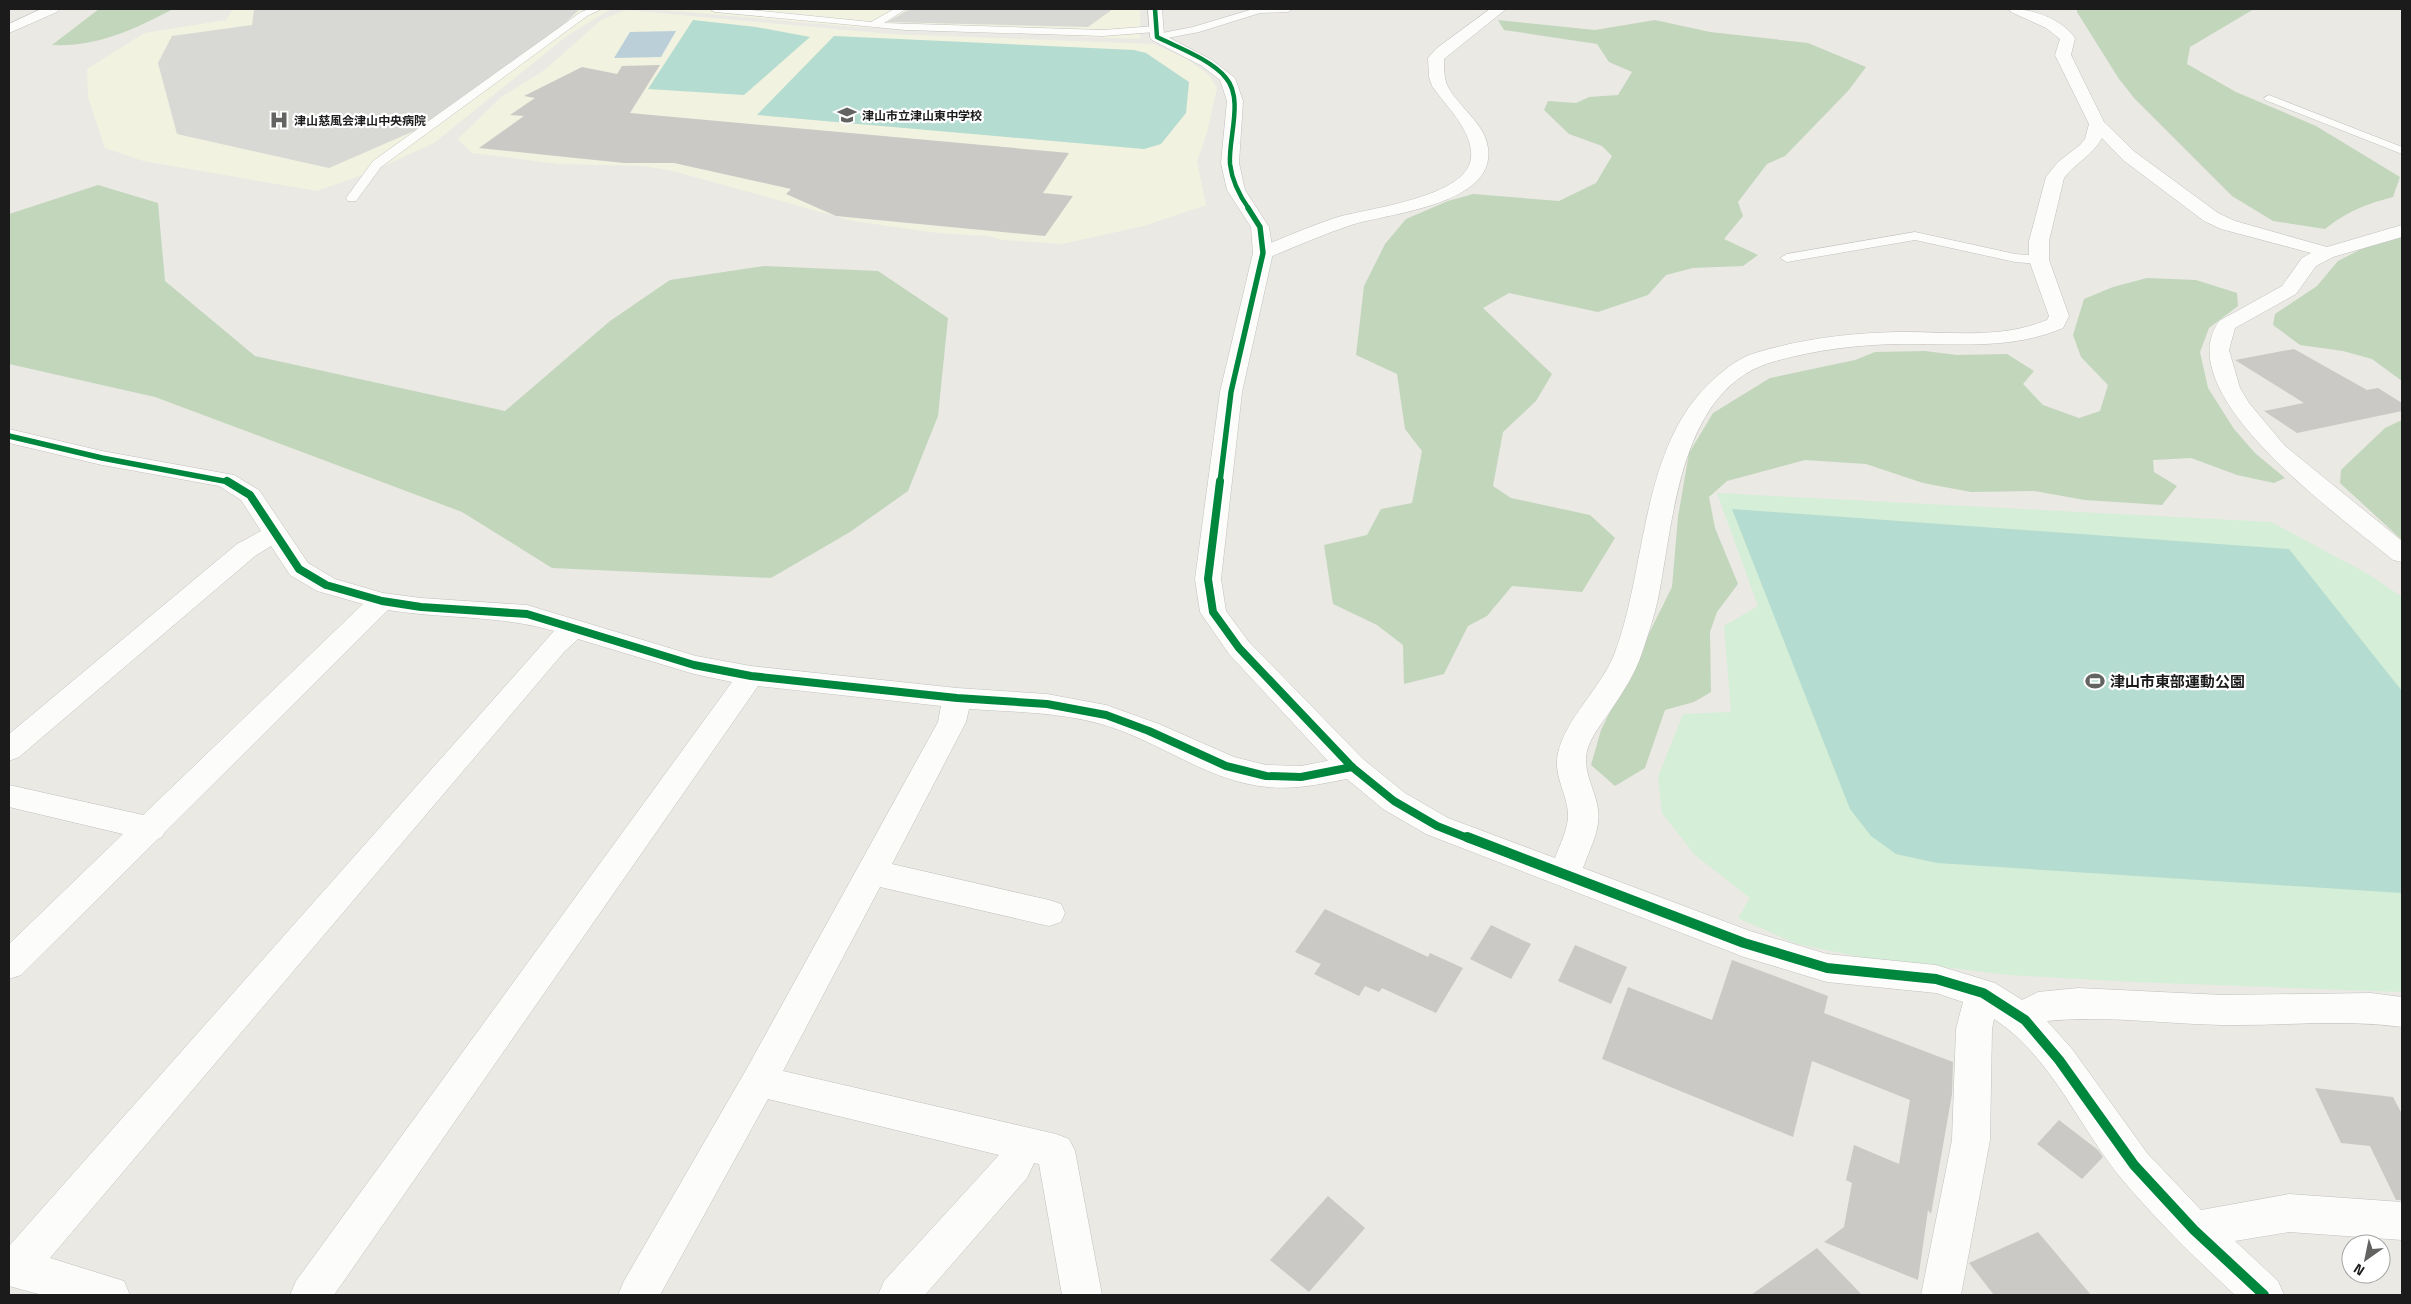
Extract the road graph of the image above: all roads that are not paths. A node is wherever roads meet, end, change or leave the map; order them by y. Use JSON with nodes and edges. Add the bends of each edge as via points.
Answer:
{"nodes":[{"id":1,"x":52,"y":9,"type":"edge"},
{"id":2,"x":597,"y":9,"type":"edge"},
{"id":3,"x":715,"y":9,"type":"edge"},
{"id":4,"x":901,"y":9,"type":"edge"},
{"id":5,"x":1155,"y":9,"type":"edge"},
{"id":6,"x":1288,"y":9,"type":"edge"},
{"id":7,"x":1499,"y":9,"type":"edge"},
{"id":8,"x":2016,"y":9,"type":"edge"},
{"id":9,"x":872,"y":25,"type":"junction"},
{"id":10,"x":9,"y":29,"type":"edge"},
{"id":11,"x":1156,"y":33,"type":"junction"},
{"id":12,"x":2270,"y":98,"type":"dead end"},
{"id":13,"x":2097,"y":124,"type":"junction"},
{"id":14,"x":2402,"y":151,"type":"edge"},
{"id":15,"x":352,"y":198,"type":"dead end"},
{"id":16,"x":2402,"y":231,"type":"edge"},
{"id":17,"x":1263,"y":252,"type":"junction"},
{"id":18,"x":2326,"y":253,"type":"junction"},
{"id":19,"x":1788,"y":258,"type":"dead end"},
{"id":20,"x":2039,"y":260,"type":"junction"},
{"id":21,"x":9,"y":436,"type":"edge"},
{"id":22,"x":276,"y":534,"type":"junction"},
{"id":23,"x":2402,"y":554,"type":"edge"},
{"id":24,"x":382,"y":601,"type":"junction"},
{"id":25,"x":574,"y":628,"type":"junction"},
{"id":26,"x":751,"y":676,"type":"junction"},
{"id":27,"x":957,"y":698,"type":"junction"},
{"id":28,"x":9,"y":750,"type":"edge"},
{"id":29,"x":1352,"y":767,"type":"junction"},
{"id":30,"x":9,"y":796,"type":"edge"},
{"id":31,"x":151,"y":828,"type":"junction"},
{"id":32,"x":871,"y":872,"type":"junction"},
{"id":33,"x":1565,"y":874,"type":"junction"},
{"id":34,"x":1049,"y":913,"type":"dead end"},
{"id":35,"x":9,"y":965,"type":"edge"},
{"id":36,"x":1983,"y":993,"type":"junction"},
{"id":37,"x":2402,"y":1012,"type":"edge"},
{"id":38,"x":2026,"y":1020,"type":"junction"},
{"id":39,"x":759,"y":1080,"type":"junction"},
{"id":40,"x":1023,"y":1144,"type":"junction"},
{"id":41,"x":2402,"y":1221,"type":"edge"},
{"id":42,"x":2194,"y":1230,"type":"junction"},
{"id":43,"x":12,"y":1267,"type":"edge"},
{"id":44,"x":110,"y":1295,"type":"edge"},
{"id":45,"x":310,"y":1295,"type":"edge"},
{"id":46,"x":638,"y":1295,"type":"edge"},
{"id":47,"x":898,"y":1295,"type":"edge"},
{"id":48,"x":1082,"y":1295,"type":"edge"},
{"id":49,"x":1941,"y":1295,"type":"edge"},
{"id":50,"x":2264,"y":1295,"type":"edge"}],
"edges":[{"from":1,"to":10,"type":"street"},
{"from":2,"to":15,"type":"lane","via":[[584,14],[377,164]]},
{"from":3,"to":9,"type":"lane"},
{"from":4,"to":9,"type":"lane"},
{"from":5,"to":11,"type":"street"},
{"from":6,"to":11,"type":"lane","via":[[1259,10],[1195,30]]},
{"from":7,"to":17,"type":"street","via":[[1436,58],[1440,86],[1481,147],[1478,170],[1471,179],[1441,195],[1330,226]]},
{"from":8,"to":13,"type":"street","via":[[2051,25],[2068,38],[2063,55]]},
{"from":9,"to":11,"type":"lane"},
{"from":11,"to":17,"type":"street","via":[[1227,78],[1235,101],[1230,163],[1236,190],[1260,228]]},
{"from":12,"to":14,"type":"lane"},
{"from":13,"to":18,"type":"street","via":[[2129,156],[2211,217],[2228,225]]},
{"from":13,"to":20,"type":"street","via":[[2093,140],[2086,149],[2055,177],[2039,241]]},
{"from":16,"to":18,"type":"street"},
{"from":17,"to":29,"type":"street","via":[[1231,392],[1208,579],[1213,612],[1239,648]]},
{"from":18,"to":23,"type":"street","via":[[2309,262],[2289,290],[2226,325],[2218,350],[2222,369],[2240,406],[2277,451]]},
{"from":19,"to":20,"type":"lane","via":[[1915,236],[2015,258]]},
{"from":20,"to":33,"type":"street","via":[[2059,316],[2056,324],[2045,330],[1985,338],[1894,338],[1843,342],[1792,350],[1737,369],[1705,399],[1678,447],[1662,502],[1646,594],[1625,662],[1611,690],[1575,744],[1571,760],[1583,818]]},
{"from":21,"to":22,"type":"street","via":[[102,458],[226,480],[250,495]]},
{"from":22,"to":24,"type":"street","via":[[299,569],[326,585]]},
{"from":22,"to":28,"type":"street","via":[[246,550]]},
{"from":24,"to":25,"type":"street","via":[[527,614]]},
{"from":24,"to":31,"type":"street"},
{"from":25,"to":26,"type":"street","via":[[694,665]]},
{"from":25,"to":43,"type":"street","via":[[554,646]]},
{"from":26,"to":27,"type":"street"},
{"from":26,"to":45,"type":"street"},
{"from":27,"to":29,"type":"street","via":[[1047,704],[1106,715],[1226,766],[1266,776],[1301,777]]},
{"from":27,"to":32,"type":"street","via":[[952,722]]},
{"from":29,"to":33,"type":"street","via":[[1394,801],[1437,826]]},
{"from":30,"to":31,"type":"street"},
{"from":31,"to":35,"type":"street"},
{"from":32,"to":34,"type":"street"},
{"from":32,"to":39,"type":"street"},
{"from":33,"to":36,"type":"street","via":[[1744,943],[1827,968],[1936,979]]},
{"from":36,"to":38,"type":"street"},
{"from":36,"to":49,"type":"street","via":[[1974,1028],[1971,1140]]},
{"from":37,"to":38,"type":"street","via":[[2371,1008],[2223,1010],[2078,1003],[2038,1007]]},
{"from":38,"to":42,"type":"street","via":[[2059,1060],[2134,1165]]},
{"from":39,"to":40,"type":"street"},
{"from":39,"to":46,"type":"street"},
{"from":40,"to":47,"type":"street","via":[[1014,1166]]},
{"from":40,"to":48,"type":"street","via":[[1056,1151]]},
{"from":41,"to":42,"type":"street","via":[[2289,1213]]},
{"from":42,"to":50,"type":"street"},
{"from":43,"to":44,"type":"street"}]}
